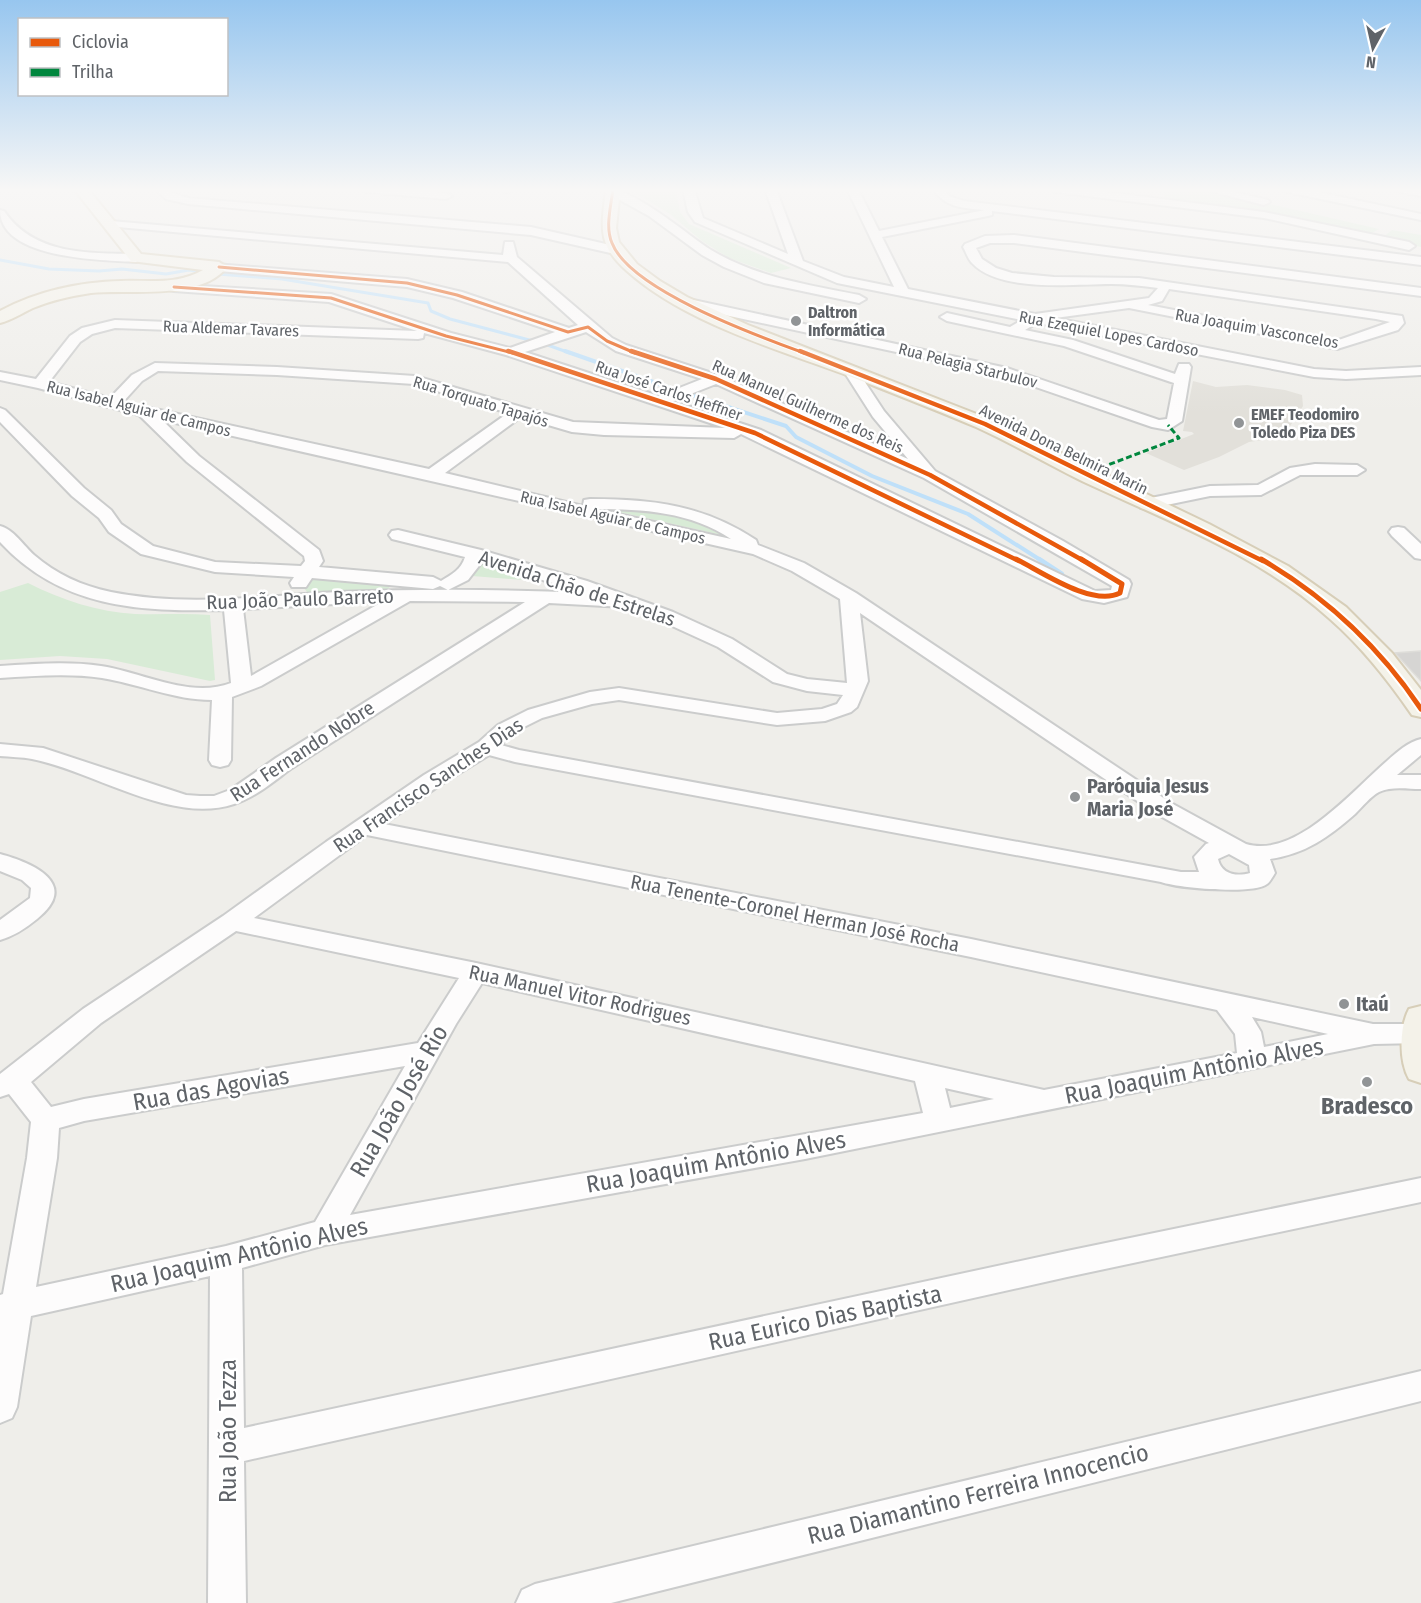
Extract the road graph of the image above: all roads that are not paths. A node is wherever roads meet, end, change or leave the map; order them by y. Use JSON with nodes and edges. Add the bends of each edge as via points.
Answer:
{"nodes":[{"id":1,"x":190,"y":264,"type":"edge"},
{"id":2,"x":516,"y":264,"type":"edge"},
{"id":3,"x":631,"y":264,"type":"edge"},
{"id":4,"x":728,"y":264,"type":"edge"},
{"id":5,"x":803,"y":264,"type":"edge"},
{"id":6,"x":889,"y":264,"type":"edge"},
{"id":7,"x":980,"y":264,"type":"edge"},
{"id":8,"x":1211,"y":264,"type":"edge"},
{"id":9,"x":219,"y":267,"type":"junction"},
{"id":10,"x":1166,"y":285,"type":"junction"},
{"id":11,"x":174,"y":287,"type":"junction"},
{"id":12,"x":903,"y":292,"type":"junction"},
{"id":13,"x":1421,"y":292,"type":"edge"},
{"id":14,"x":870,"y":301,"type":"dead end"},
{"id":15,"x":684,"y":302,"type":"junction"},
{"id":16,"x":1127,"y":305,"type":"junction"},
{"id":17,"x":1409,"y":310,"type":"edge"},
{"id":18,"x":938,"y":315,"type":"dead end"},
{"id":19,"x":0,"y":318,"type":"edge"},
{"id":20,"x":1035,"y":318,"type":"junction"},
{"id":21,"x":588,"y":327,"type":"junction"},
{"id":22,"x":1014,"y":330,"type":"junction"},
{"id":23,"x":568,"y":332,"type":"junction"},
{"id":24,"x":446,"y":336,"type":"junction"},
{"id":25,"x":1337,"y":345,"type":"junction"},
{"id":26,"x":1187,"y":349,"type":"junction"},
{"id":27,"x":511,"y":352,"type":"junction"},
{"id":28,"x":850,"y":370,"type":"junction"},
{"id":29,"x":1421,"y":371,"type":"edge"},
{"id":30,"x":1314,"y":373,"type":"junction"},
{"id":31,"x":0,"y":376,"type":"edge"},
{"id":32,"x":716,"y":379,"type":"junction"},
{"id":33,"x":1181,"y":381,"type":"junction"},
{"id":34,"x":40,"y":384,"type":"junction"},
{"id":35,"x":660,"y":401,"type":"junction"},
{"id":36,"x":113,"y":404,"type":"junction"},
{"id":37,"x":144,"y":412,"type":"junction"},
{"id":38,"x":518,"y":412,"type":"junction"},
{"id":39,"x":0,"y":413,"type":"edge"},
{"id":40,"x":755,"y":433,"type":"junction"},
{"id":41,"x":1357,"y":470,"type":"dead end"},
{"id":42,"x":432,"y":475,"type":"junction"},
{"id":43,"x":930,"y":475,"type":"junction"},
{"id":44,"x":1147,"y":504,"type":"junction"},
{"id":45,"x":0,"y":531,"type":"edge"},
{"id":46,"x":1398,"y":532,"type":"dead end"},
{"id":47,"x":398,"y":536,"type":"dead end"},
{"id":48,"x":475,"y":554,"type":"junction"},
{"id":49,"x":1421,"y":554,"type":"edge"},
{"id":50,"x":306,"y":572,"type":"junction"},
{"id":51,"x":425,"y":582,"type":"junction"},
{"id":52,"x":448,"y":584,"type":"junction"},
{"id":53,"x":1122,"y":584,"type":"joint"},
{"id":54,"x":580,"y":585,"type":"junction"},
{"id":55,"x":407,"y":595,"type":"junction"},
{"id":56,"x":547,"y":596,"type":"junction"},
{"id":57,"x":849,"y":597,"type":"junction"},
{"id":58,"x":290,"y":600,"type":"junction"},
{"id":59,"x":622,"y":602,"type":"junction"},
{"id":60,"x":233,"y":603,"type":"junction"},
{"id":61,"x":0,"y":672,"type":"edge"},
{"id":62,"x":780,"y":678,"type":"junction"},
{"id":63,"x":856,"y":690,"type":"junction"},
{"id":64,"x":232,"y":691,"type":"junction"},
{"id":65,"x":1421,"y":710,"type":"edge"},
{"id":66,"x":810,"y":718,"type":"junction"},
{"id":67,"x":1421,"y":745,"type":"edge"},
{"id":68,"x":487,"y":747,"type":"junction"},
{"id":69,"x":0,"y":750,"type":"edge"},
{"id":70,"x":220,"y":760,"type":"dead end"},
{"id":71,"x":1421,"y":782,"type":"edge"},
{"id":72,"x":1369,"y":787,"type":"junction"},
{"id":73,"x":1163,"y":807,"type":"junction"},
{"id":74,"x":364,"y":827,"type":"junction"},
{"id":75,"x":1207,"y":857,"type":"junction"},
{"id":76,"x":1251,"y":859,"type":"junction"},
{"id":77,"x":0,"y":862,"type":"edge"},
{"id":78,"x":1164,"y":875,"type":"junction"},
{"id":79,"x":1224,"y":880,"type":"junction"},
{"id":80,"x":232,"y":922,"type":"junction"},
{"id":81,"x":0,"y":931,"type":"edge"},
{"id":82,"x":476,"y":972,"type":"junction"},
{"id":83,"x":1225,"y":1001,"type":"junction"},
{"id":84,"x":1420,"y":1026,"type":"edge"},
{"id":85,"x":1374,"y":1034,"type":"junction"},
{"id":86,"x":427,"y":1052,"type":"junction"},
{"id":87,"x":1252,"y":1060,"type":"junction"},
{"id":88,"x":1421,"y":1070,"type":"edge"},
{"id":89,"x":927,"y":1074,"type":"junction"},
{"id":90,"x":7,"y":1083,"type":"edge"},
{"id":91,"x":1046,"y":1100,"type":"junction"},
{"id":92,"x":45,"y":1120,"type":"junction"},
{"id":93,"x":939,"y":1120,"type":"junction"},
{"id":94,"x":1421,"y":1190,"type":"edge"},
{"id":95,"x":325,"y":1232,"type":"junction"},
{"id":96,"x":226,"y":1258,"type":"junction"},
{"id":97,"x":8,"y":1307,"type":"edge"},
{"id":98,"x":1421,"y":1386,"type":"edge"},
{"id":99,"x":0,"y":1407,"type":"edge"},
{"id":100,"x":229,"y":1448,"type":"junction"},
{"id":101,"x":227,"y":1603,"type":"edge"},
{"id":102,"x":535,"y":1603,"type":"edge"}],
"edges":[{"from":1,"to":9,"type":"main road"},
{"from":2,"to":21,"type":"street","name":"Rua Manuel Guilherme dos Reis"},
{"from":3,"to":15,"type":"main road","name":"Avenida Dona Belmira Marin"},
{"from":4,"to":14,"type":"street","via":[[768,280]]},
{"from":5,"to":12,"type":"street","name":"Rua Ezequiel Lopes Cardoso","via":[[841,280]]},
{"from":6,"to":12,"type":"street"},
{"from":7,"to":10,"type":"street","name":"Rua Joaquim Vasconcelos","via":[[1011,277]]},
{"from":8,"to":13,"type":"street"},
{"from":9,"to":11,"type":"main road"},
{"from":9,"to":23,"type":"street","via":[[407,283],[457,295]]},
{"from":10,"to":16,"type":"street","via":[[1157,298]]},
{"from":10,"to":17,"type":"street","name":"Rua Joaquim Vasconcelos"},
{"from":11,"to":19,"type":"main road","name":"Rua José Carlos Heffner","via":[[80,290],[31,303]]},
{"from":11,"to":24,"type":"street","name":"Rua José Carlos Heffner","via":[[331,298]]},
{"from":12,"to":20,"type":"street","name":"Rua Ezequiel Lopes Cardoso"},
{"from":15,"to":28,"type":"main road","name":"Avenida Dona Belmira Marin"},
{"from":15,"to":33,"type":"street","name":"Rua Pelagia Starbulov","via":[[1002,371],[1157,424],[1174,421]]},
{"from":16,"to":20,"type":"street"},
{"from":16,"to":25,"type":"street","name":"Rua Joaquim Vasconcelos"},
{"from":17,"to":25,"type":"street","name":"Rua Joaquim Vasconcelos","via":[[1393,327]]},
{"from":18,"to":22,"type":"street"},
{"from":20,"to":22,"type":"street"},
{"from":20,"to":26,"type":"street","name":"Rua Ezequiel Lopes Cardoso"},
{"from":21,"to":23,"type":"street"},
{"from":21,"to":32,"type":"street","name":"Rua Manuel Guilherme dos Reis","via":[[621,348]]},
{"from":22,"to":33,"type":"street","via":[[1068,343]]},
{"from":23,"to":27,"type":"street"},
{"from":24,"to":27,"type":"street","name":"Rua José Carlos Heffner"},
{"from":24,"to":34,"type":"street","name":"Rua Aldemar Tavares","via":[[115,324],[87,331],[75,339]]},
{"from":25,"to":30,"type":"street"},
{"from":26,"to":30,"type":"street","name":"Rua Ezequiel Lopes Cardoso"},
{"from":26,"to":33,"type":"street","name":"Rua Pelagia Starbulov"},
{"from":27,"to":35,"type":"street","name":"Rua José Carlos Heffner"},
{"from":28,"to":43,"type":"street","via":[[878,414]]},
{"from":28,"to":44,"type":"main road","name":"Avenida Dona Belmira Marin","via":[[985,424]]},
{"from":29,"to":30,"type":"street","name":"Rua Ezequiel Lopes Cardoso"},
{"from":31,"to":34,"type":"street","name":"Rua Isabel Aguiar de Campos"},
{"from":32,"to":35,"type":"street"},
{"from":32,"to":43,"type":"street","name":"Rua Manuel Guilherme dos Reis"},
{"from":34,"to":36,"type":"street","name":"Rua Isabel Aguiar de Campos"},
{"from":35,"to":40,"type":"street","name":"Rua José Carlos Heffner"},
{"from":36,"to":37,"type":"street","name":"Rua Isabel Aguiar de Campos"},
{"from":36,"to":38,"type":"street","name":"Rua Torquato Tapajós","via":[[146,371],[169,366],[415,380]]},
{"from":37,"to":42,"type":"street","name":"Rua Isabel Aguiar de Campos"},
{"from":37,"to":50,"type":"street","via":[[193,459],[313,554],[314,561]]},
{"from":38,"to":40,"type":"street","name":"Rua Torquato Tapajós","via":[[587,429]]},
{"from":38,"to":42,"type":"street"},
{"from":39,"to":50,"type":"street","name":"Rua João Paulo Barreto","via":[[115,528],[147,550],[215,567]]},
{"from":40,"to":53,"type":"street","name":"Rua José Carlos Heffner","via":[[1089,595],[1114,597],[1120,593]]},
{"from":41,"to":44,"type":"street","via":[[1296,471],[1261,490],[1210,491]]},
{"from":42,"to":57,"type":"street","name":"Rua Isabel Aguiar de Campos","via":[[758,550],[798,567]]},
{"from":43,"to":53,"type":"street","name":"Rua Manuel Guilherme dos Reis"},
{"from":44,"to":65,"type":"main road","name":"Avenida Dona Belmira Marin","via":[[1303,586],[1383,658]]},
{"from":45,"to":60,"type":"street","name":"Rua João Paulo Barreto","via":[[15,549],[49,576],[77,589],[140,602]]},
{"from":46,"to":49,"type":"street"},
{"from":47,"to":48,"type":"street","name":"Avenida Chão de Estrelas"},
{"from":48,"to":52,"type":"street","via":[[465,574]]},
{"from":48,"to":54,"type":"street","name":"Avenida Chão de Estrelas"},
{"from":50,"to":51,"type":"street","name":"Rua João Paulo Barreto"},
{"from":50,"to":58,"type":"street"},
{"from":51,"to":52,"type":"street","name":"Rua João Paulo Barreto"},
{"from":51,"to":55,"type":"street"},
{"from":52,"to":54,"type":"street","name":"Rua João Paulo Barreto"},
{"from":54,"to":59,"type":"street","name":"Avenida Chão de Estrelas"},
{"from":55,"to":56,"type":"street","name":"Rua João Paulo Barreto"},
{"from":55,"to":58,"type":"street","name":"Rua João Paulo Barreto"},
{"from":55,"to":64,"type":"street","via":[[280,669]]},
{"from":56,"to":59,"type":"street","name":"Rua João Paulo Barreto"},
{"from":56,"to":69,"type":"street","name":"Rua Fernando Nobre","via":[[230,800],[205,805],[184,802],[35,753]]},
{"from":57,"to":63,"type":"street","via":[[858,672]]},
{"from":57,"to":73,"type":"street","name":"Rua Isabel Aguiar de Campos"},
{"from":58,"to":60,"type":"street","name":"Rua João Paulo Barreto"},
{"from":59,"to":62,"type":"street","name":"Avenida Chão de Estrelas","via":[[700,631]]},
{"from":60,"to":64,"type":"street"},
{"from":61,"to":64,"type":"street","via":[[102,672],[204,694]]},
{"from":62,"to":63,"type":"street","name":"Avenida Chão de Estrelas"},
{"from":62,"to":66,"type":"street","name":"Avenida Chão de Estrelas","via":[[795,691]]},
{"from":63,"to":66,"type":"street","name":"Rua Francisco Sanches Dias","via":[[844,708]]},
{"from":64,"to":70,"type":"street"},
{"from":66,"to":68,"type":"street","name":"Rua Francisco Sanches Dias","via":[[763,718],[610,694],[535,714],[505,729]]},
{"from":67,"to":72,"type":"street"},
{"from":68,"to":74,"type":"street","name":"Rua Francisco Sanches Dias"},
{"from":68,"to":78,"type":"street","via":[[676,787]]},
{"from":71,"to":72,"type":"street"},
{"from":72,"to":76,"type":"street","via":[[1281,865]]},
{"from":73,"to":75,"type":"street","name":"Rua Isabel Aguiar de Campos"},
{"from":73,"to":76,"type":"street","name":"Rua Isabel Aguiar de Campos"},
{"from":74,"to":80,"type":"street","name":"Rua Francisco Sanches Dias"},
{"from":74,"to":83,"type":"street","name":"Rua Tenente-Coronel Herman José Rocha"},
{"from":75,"to":76,"type":"street","via":[[1221,848]]},
{"from":75,"to":78,"type":"street"},
{"from":75,"to":79,"type":"street","name":"Rua Isabel Aguiar de Campos","via":[[1211,872]]},
{"from":76,"to":79,"type":"street","via":[[1253,882]]},
{"from":77,"to":81,"type":"street","via":[[38,879],[43,893],[32,911]]},
{"from":78,"to":79,"type":"street","via":[[1180,880]]},
{"from":80,"to":82,"type":"street","name":"Rua Manuel Vitor Rodrigues"},
{"from":80,"to":90,"type":"street","name":"Rua Francisco Sanches Dias","via":[[92,1016]]},
{"from":82,"to":86,"type":"street","name":"Rua João José Rio"},
{"from":82,"to":89,"type":"street","name":"Rua Manuel Vitor Rodrigues"},
{"from":83,"to":85,"type":"street","name":"Rua Tenente-Coronel Herman José Rocha"},
{"from":83,"to":87,"type":"street","via":[[1248,1032]]},
{"from":84,"to":85,"type":"street","name":"Rua Joaquim Antônio Alves"},
{"from":84,"to":88,"type":"main road"},
{"from":85,"to":87,"type":"street","name":"Rua Joaquim Antônio Alves"},
{"from":86,"to":92,"type":"street","name":"Rua das Agovias","via":[[84,1110]]},
{"from":86,"to":95,"type":"street","name":"Rua João José Rio"},
{"from":87,"to":91,"type":"street","name":"Rua Joaquim Antônio Alves"},
{"from":89,"to":91,"type":"street","name":"Rua Manuel Vitor Rodrigues"},
{"from":89,"to":93,"type":"street"},
{"from":90,"to":92,"type":"street"},
{"from":91,"to":93,"type":"street","name":"Rua Joaquim Antônio Alves"},
{"from":92,"to":97,"type":"street","via":[[42,1158]]},
{"from":93,"to":95,"type":"street","name":"Rua Joaquim Antônio Alves"},
{"from":94,"to":100,"type":"street","name":"Rua Eurico Dias Baptista"},
{"from":95,"to":96,"type":"street","name":"Rua Joaquim Antônio Alves"},
{"from":96,"to":97,"type":"street","name":"Rua Joaquim Antônio Alves"},
{"from":96,"to":100,"type":"street","name":"Rua João Tezza"},
{"from":97,"to":99,"type":"street"},
{"from":98,"to":102,"type":"street","name":"Rua Diamantino Ferreira Innocencio"},
{"from":100,"to":101,"type":"street","name":"Rua João Tezza"}]}
